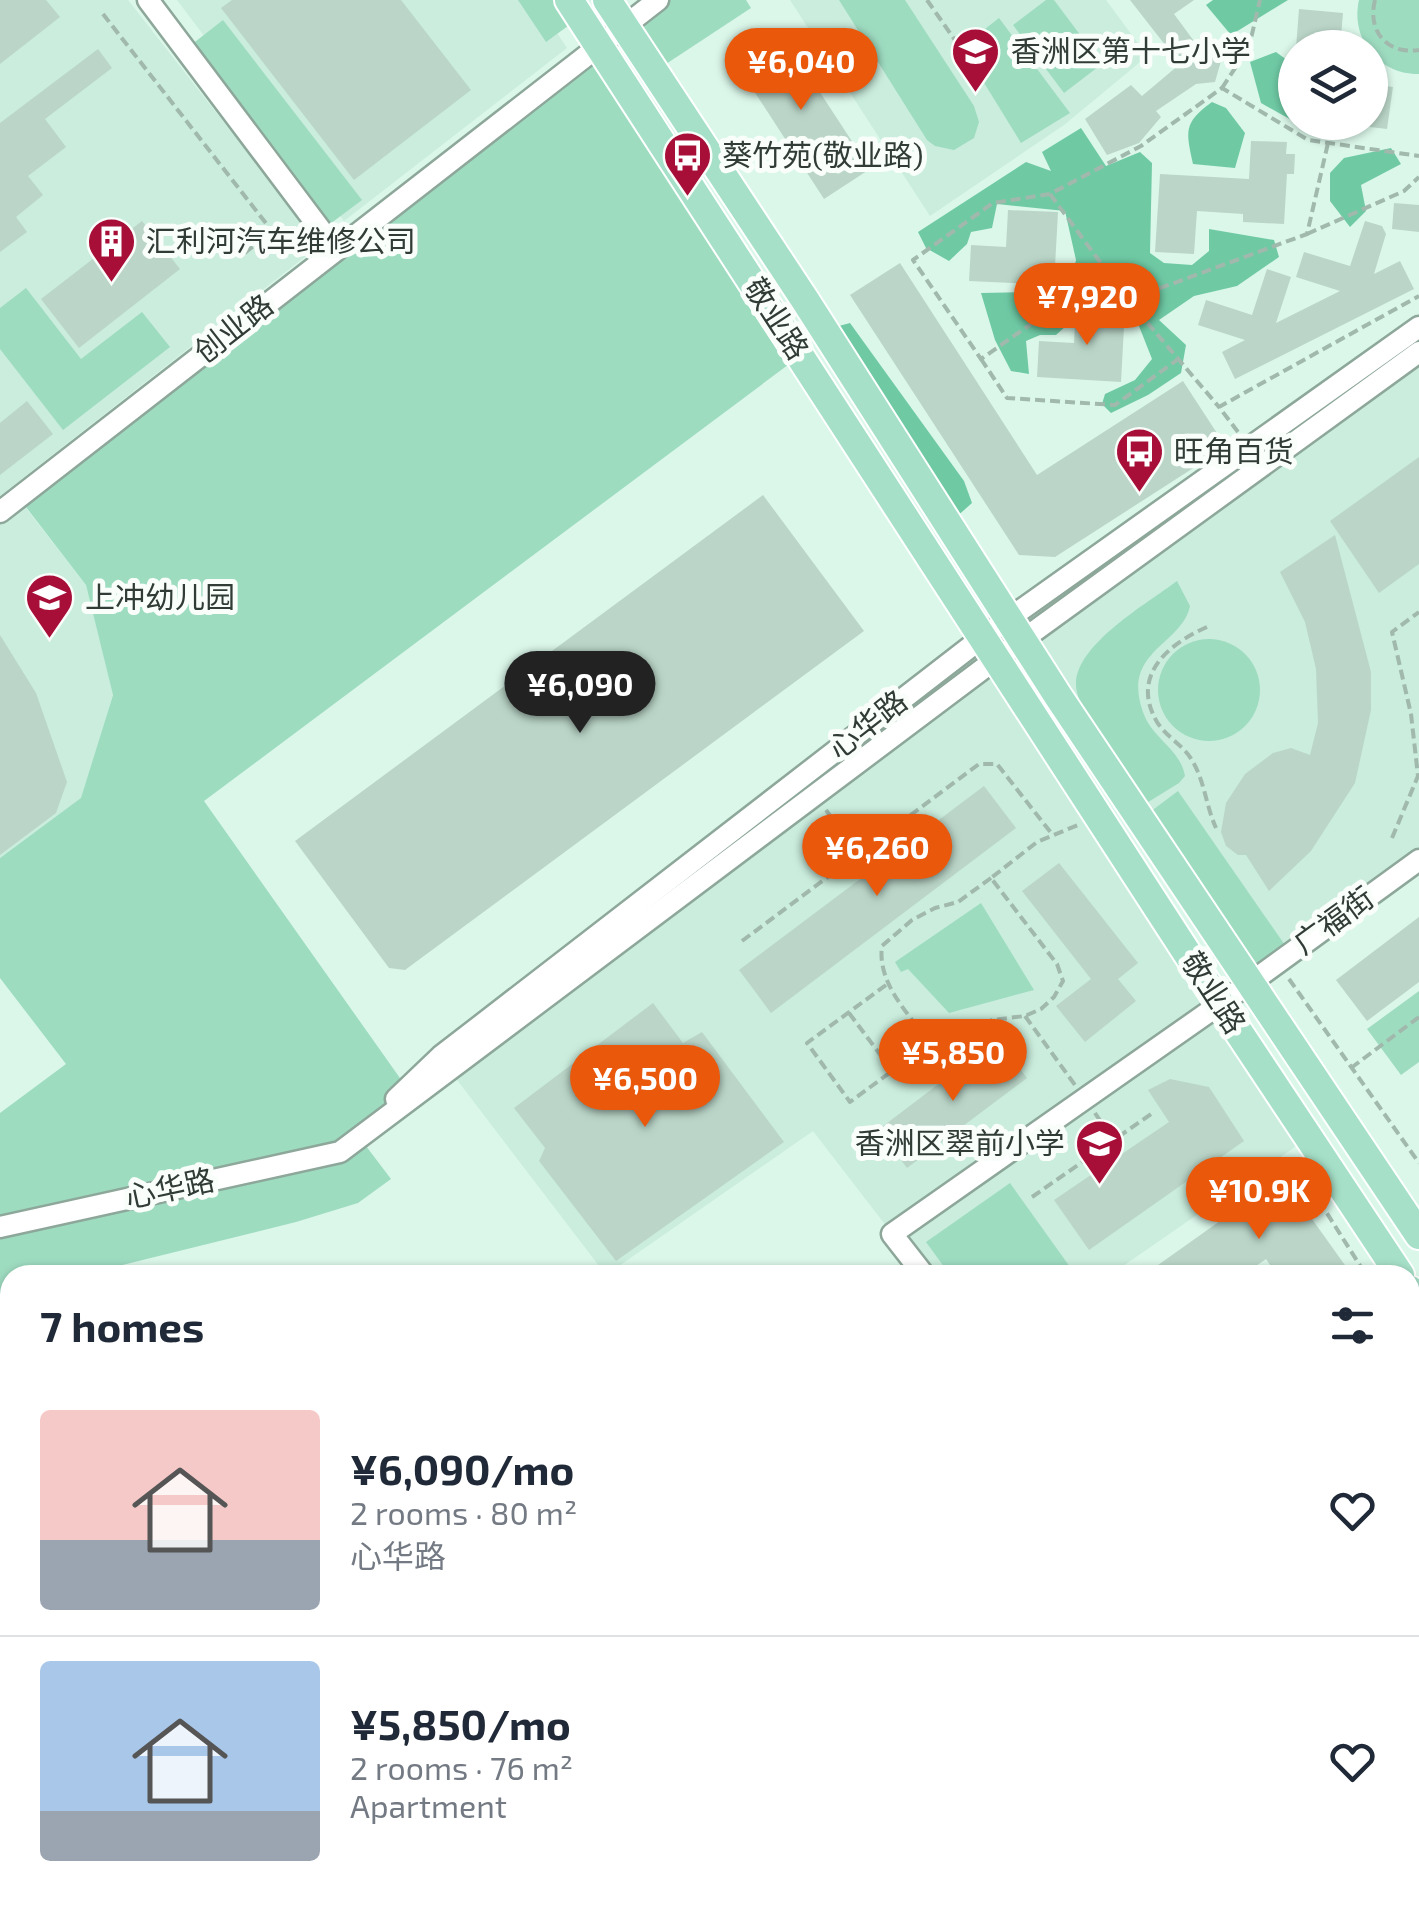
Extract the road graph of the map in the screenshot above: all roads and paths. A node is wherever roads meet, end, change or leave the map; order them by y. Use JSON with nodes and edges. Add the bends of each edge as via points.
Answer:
{"nodes":[{"id":1,"x":148,"y":0,"type":"edge"},
{"id":2,"x":569,"y":0,"type":"edge"},
{"id":3,"x":607,"y":0,"type":"edge"},
{"id":4,"x":658,"y":0,"type":"edge"},
{"id":5,"x":928,"y":0,"type":"edge"},
{"id":6,"x":1260,"y":0,"type":"edge"},
{"id":7,"x":1375,"y":0,"type":"edge"},
{"id":8,"x":103,"y":14,"type":"dead end"},
{"id":9,"x":624,"y":26,"type":"junction"},
{"id":10,"x":956,"y":43,"type":"dead end"},
{"id":11,"x":598,"y":46,"type":"junction"},
{"id":12,"x":1419,"y":50,"type":"edge"},
{"id":13,"x":1222,"y":88,"type":"junction"},
{"id":14,"x":1328,"y":143,"type":"junction"},
{"id":15,"x":1419,"y":156,"type":"edge"},
{"id":16,"x":1419,"y":178,"type":"edge"},
{"id":17,"x":1050,"y":194,"type":"junction"},
{"id":18,"x":1307,"y":234,"type":"junction"},
{"id":19,"x":336,"y":250,"type":"junction"},
{"id":20,"x":241,"y":256,"type":"dead end"},
{"id":21,"x":1107,"y":271,"type":"junction"},
{"id":22,"x":1419,"y":296,"type":"edge"},
{"id":23,"x":1128,"y":300,"type":"junction"},
{"id":24,"x":1419,"y":327,"type":"edge"},
{"id":25,"x":1419,"y":352,"type":"edge"},
{"id":26,"x":981,"y":359,"type":"junction"},
{"id":27,"x":1177,"y":360,"type":"junction"},
{"id":28,"x":1219,"y":407,"type":"junction"},
{"id":29,"x":1254,"y":456,"type":"junction"},
{"id":30,"x":0,"y":512,"type":"edge"},
{"id":31,"x":1419,"y":612,"type":"edge"},
{"id":32,"x":1207,"y":626,"type":"dead end"},
{"id":33,"x":1016,"y":630,"type":"junction"},
{"id":34,"x":990,"y":648,"type":"junction"},
{"id":35,"x":816,"y":796,"type":"junction"},
{"id":36,"x":1102,"y":820,"type":"junction"},
{"id":37,"x":1216,"y":828,"type":"dead end"},
{"id":38,"x":1052,"y":834,"type":"junction"},
{"id":39,"x":1392,"y":838,"type":"dead end"},
{"id":40,"x":858,"y":854,"type":"junction"},
{"id":41,"x":1419,"y":860,"type":"edge"},
{"id":42,"x":991,"y":878,"type":"junction"},
{"id":43,"x":742,"y":941,"type":"dead end"},
{"id":44,"x":1278,"y":962,"type":"junction"},
{"id":45,"x":1250,"y":983,"type":"junction"},
{"id":46,"x":887,"y":984,"type":"junction"},
{"id":47,"x":1220,"y":1004,"type":"junction"},
{"id":48,"x":849,"y":1013,"type":"junction"},
{"id":49,"x":1025,"y":1016,"type":"junction"},
{"id":50,"x":1419,"y":1018,"type":"edge"},
{"id":51,"x":930,"y":1043,"type":"junction"},
{"id":52,"x":1352,"y":1068,"type":"junction"},
{"id":53,"x":892,"y":1070,"type":"junction"},
{"id":54,"x":1085,"y":1099,"type":"junction"},
{"id":55,"x":1154,"y":1112,"type":"dead end"},
{"id":56,"x":1113,"y":1140,"type":"junction"},
{"id":57,"x":1419,"y":1148,"type":"edge"},
{"id":58,"x":340,"y":1152,"type":"junction"},
{"id":59,"x":1412,"y":1153,"type":"junction"},
{"id":60,"x":1419,"y":1163,"type":"edge"},
{"id":61,"x":1311,"y":1188,"type":"dead end"},
{"id":62,"x":1032,"y":1197,"type":"dead end"},
{"id":63,"x":0,"y":1227,"type":"edge"},
{"id":64,"x":1419,"y":1235,"type":"edge"},
{"id":65,"x":916,"y":1265,"type":"edge"},
{"id":66,"x":1360,"y":1265,"type":"edge"},
{"id":67,"x":1393,"y":1265,"type":"edge"}],
"edges":[{"from":1,"to":19,"type":"street"},
{"from":2,"to":11,"type":"main road","name":"敬业路"},
{"from":3,"to":9,"type":"main road","name":"敬业路"},
{"from":4,"to":9,"type":"street","name":"创业路"},
{"from":5,"to":10,"type":"path"},
{"from":6,"to":13,"type":"path","via":[[1249,48]]},
{"from":7,"to":12,"type":"path","via":[[1372,16],[1381,39],[1402,51]]},
{"from":8,"to":20,"type":"path","via":[[272,231]]},
{"from":9,"to":11,"type":"street","name":"创业路"},
{"from":9,"to":33,"type":"main road","name":"敬业路"},
{"from":11,"to":19,"type":"street","name":"创业路"},
{"from":11,"to":34,"type":"main road","name":"敬业路"},
{"from":13,"to":14,"type":"path","via":[[1308,140]]},
{"from":13,"to":17,"type":"path","via":[[1142,146]]},
{"from":14,"to":15,"type":"path"},
{"from":14,"to":18,"type":"path"},
{"from":16,"to":18,"type":"path","via":[[1404,192]]},
{"from":17,"to":21,"type":"path"},
{"from":17,"to":26,"type":"path","via":[[993,203],[913,260]]},
{"from":18,"to":23,"type":"path"},
{"from":19,"to":30,"type":"street","name":"创业路"},
{"from":21,"to":23,"type":"path"},
{"from":21,"to":26,"type":"path"},
{"from":22,"to":28,"type":"path"},
{"from":23,"to":27,"type":"path"},
{"from":24,"to":29,"type":"street","name":"心华路"},
{"from":25,"to":29,"type":"street","name":"心华路"},
{"from":26,"to":27,"type":"path","via":[[1007,398],[1116,405]]},
{"from":27,"to":28,"type":"path"},
{"from":28,"to":29,"type":"path"},
{"from":29,"to":33,"type":"street","name":"心华路"},
{"from":31,"to":39,"type":"path","via":[[1392,632],[1418,776]]},
{"from":32,"to":37,"type":"path","via":[[1162,653],[1147,686],[1156,720],[1184,747],[1202,780]]},
{"from":33,"to":34,"type":"street","name":"心华路"},
{"from":33,"to":45,"type":"main road","name":"敬业路"},
{"from":34,"to":35,"type":"street","name":"心华路"},
{"from":34,"to":36,"type":"main road","name":"敬业路"},
{"from":34,"to":58,"type":"street","name":"心华路","via":[[441,1056]]},
{"from":35,"to":40,"type":"path"},
{"from":35,"to":58,"type":"street","name":"心华路"},
{"from":36,"to":38,"type":"path"},
{"from":36,"to":47,"type":"main road","name":"敬业路"},
{"from":38,"to":40,"type":"path","via":[[997,764],[978,764]]},
{"from":38,"to":42,"type":"path"},
{"from":40,"to":43,"type":"path"},
{"from":41,"to":44,"type":"street","name":"广福街"},
{"from":42,"to":46,"type":"path","via":[[958,902],[912,920],[882,946]]},
{"from":42,"to":49,"type":"path","via":[[1063,981],[1054,997]]},
{"from":44,"to":45,"type":"street","name":"广福街"},
{"from":44,"to":52,"type":"path"},
{"from":45,"to":47,"type":"street","name":"广福街"},
{"from":45,"to":64,"type":"main road","name":"敬业路"},
{"from":46,"to":48,"type":"path"},
{"from":46,"to":51,"type":"path"},
{"from":47,"to":54,"type":"street","name":"广福街"},
{"from":47,"to":67,"type":"main road","name":"敬业路"},
{"from":48,"to":53,"type":"path"},
{"from":48,"to":53,"type":"path","via":[[807,1043],[850,1102]]},
{"from":49,"to":51,"type":"path","via":[[992,1020],[960,1041]]},
{"from":49,"to":54,"type":"path"},
{"from":50,"to":52,"type":"path"},
{"from":51,"to":53,"type":"path"},
{"from":52,"to":59,"type":"path"},
{"from":54,"to":56,"type":"path"},
{"from":54,"to":65,"type":"street","name":"广福街","via":[[892,1234]]},
{"from":55,"to":56,"type":"path"},
{"from":56,"to":62,"type":"path"},
{"from":57,"to":59,"type":"path"},
{"from":58,"to":63,"type":"street","name":"心华路"},
{"from":59,"to":60,"type":"path"},
{"from":61,"to":66,"type":"path"}]}
